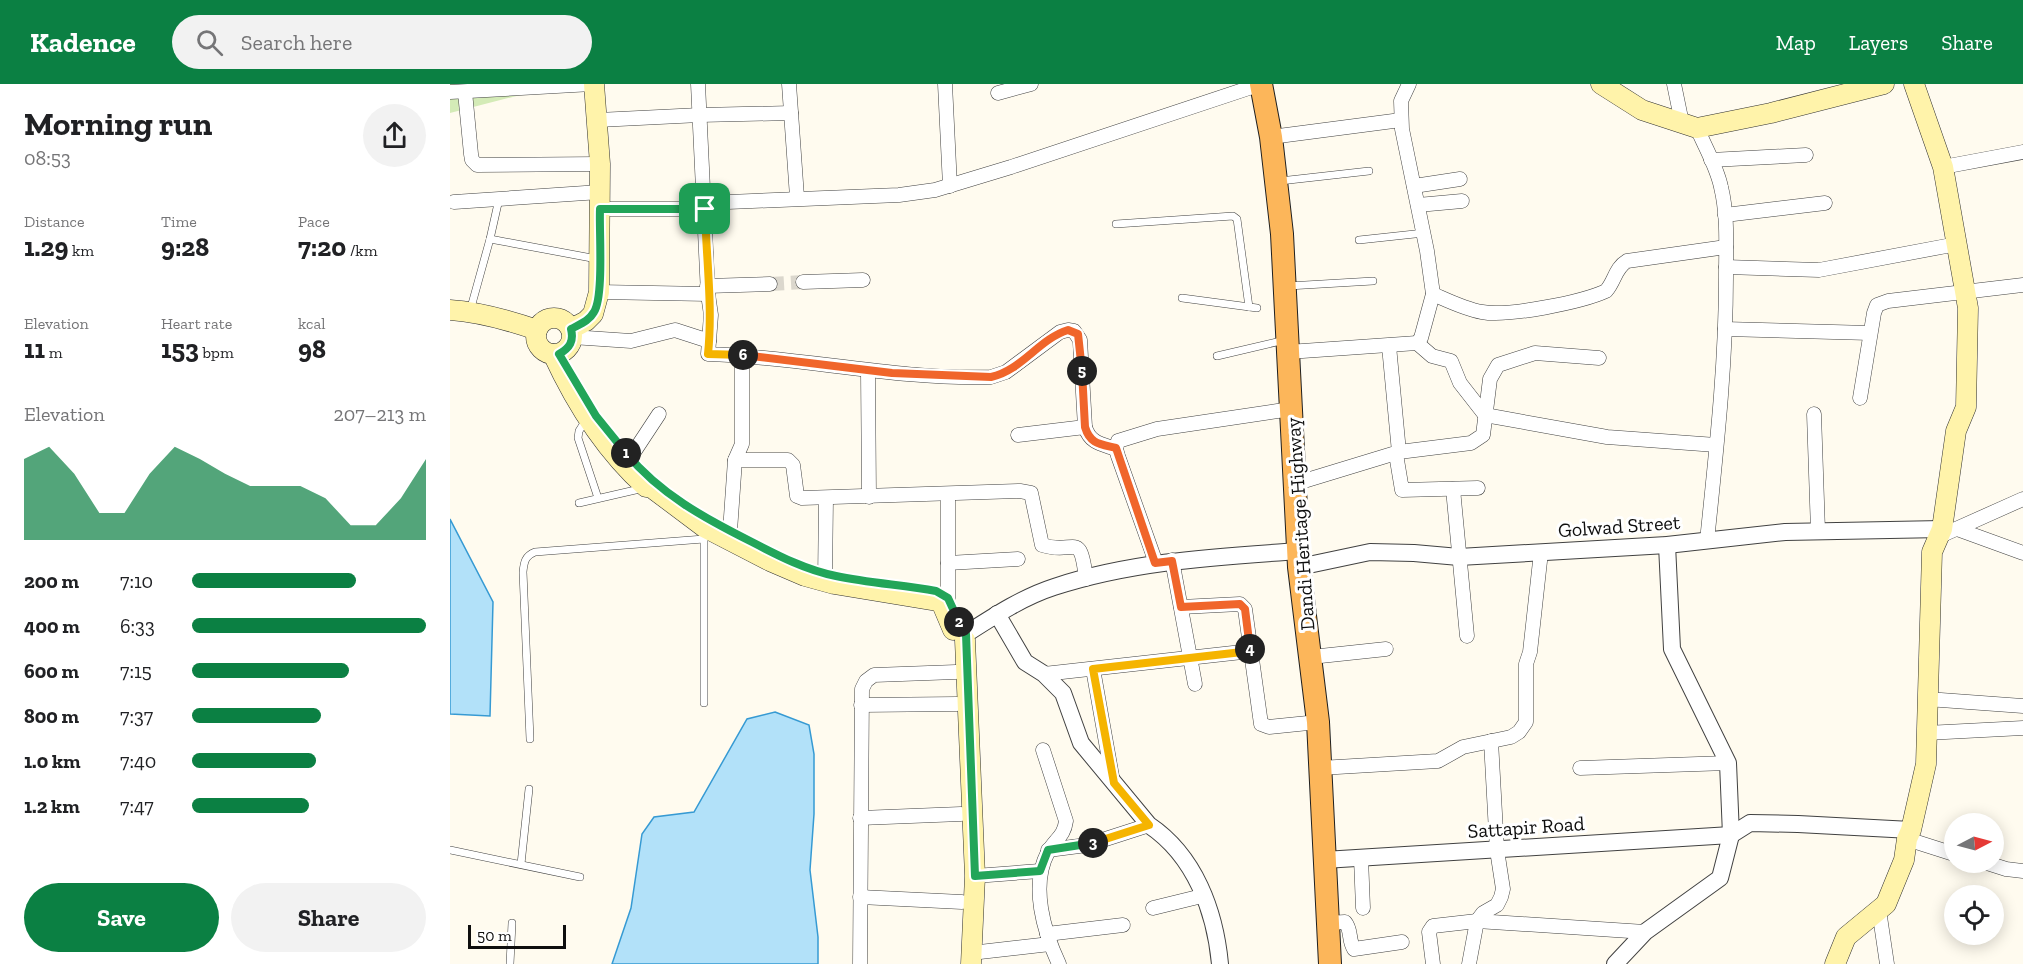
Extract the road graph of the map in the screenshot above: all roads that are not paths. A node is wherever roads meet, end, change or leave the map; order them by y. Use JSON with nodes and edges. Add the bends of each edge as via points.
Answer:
{"nodes":[{"id":1,"x":593,"y":84,"type":"edge"},
{"id":2,"x":698,"y":84,"type":"edge"},
{"id":3,"x":789,"y":84,"type":"edge"},
{"id":4,"x":945,"y":84,"type":"edge"},
{"id":5,"x":1031,"y":84,"type":"edge"},
{"id":6,"x":1261,"y":84,"type":"edge"},
{"id":7,"x":1409,"y":84,"type":"edge"},
{"id":8,"x":1601,"y":84,"type":"edge"},
{"id":9,"x":1674,"y":84,"type":"edge"},
{"id":10,"x":1884,"y":84,"type":"edge"},
{"id":11,"x":1914,"y":84,"type":"edge"},
{"id":12,"x":1858,"y":87,"type":"edge"},
{"id":13,"x":450,"y":92,"type":"edge"},
{"id":14,"x":465,"y":92,"type":"junction"},
{"id":15,"x":999,"y":93,"type":"dead end"},
{"id":16,"x":791,"y":113,"type":"junction"},
{"id":17,"x":700,"y":115,"type":"junction"},
{"id":18,"x":598,"y":120,"type":"junction"},
{"id":19,"x":1401,"y":120,"type":"junction"},
{"id":20,"x":1689,"y":125,"type":"junction"},
{"id":21,"x":1271,"y":137,"type":"junction"},
{"id":22,"x":2023,"y":152,"type":"edge"},
{"id":23,"x":1806,"y":155,"type":"dead end"},
{"id":24,"x":1711,"y":160,"type":"junction"},
{"id":25,"x":600,"y":164,"type":"junction"},
{"id":26,"x":1943,"y":167,"type":"junction"},
{"id":27,"x":1370,"y":171,"type":"dead end"},
{"id":28,"x":1460,"y":179,"type":"dead end"},
{"id":29,"x":1276,"y":181,"type":"junction"},
{"id":30,"x":950,"y":186,"type":"junction"},
{"id":31,"x":1414,"y":186,"type":"junction"},
{"id":32,"x":797,"y":197,"type":"junction"},
{"id":33,"x":499,"y":199,"type":"junction"},
{"id":34,"x":600,"y":200,"type":"junction"},
{"id":35,"x":1462,"y":201,"type":"dead end"},
{"id":36,"x":454,"y":202,"type":"dead end"},
{"id":37,"x":1825,"y":202,"type":"dead end"},
{"id":38,"x":1418,"y":205,"type":"junction"},
{"id":39,"x":704,"y":206,"type":"junction"},
{"id":40,"x":1725,"y":215,"type":"junction"},
{"id":41,"x":1116,"y":224,"type":"dead end"},
{"id":42,"x":1424,"y":233,"type":"junction"},
{"id":43,"x":490,"y":239,"type":"junction"},
{"id":44,"x":1359,"y":240,"type":"dead end"},
{"id":45,"x":1956,"y":244,"type":"junction"},
{"id":46,"x":1726,"y":247,"type":"junction"},
{"id":47,"x":599,"y":260,"type":"junction"},
{"id":48,"x":1726,"y":267,"type":"junction"},
{"id":49,"x":863,"y":280,"type":"dead end"},
{"id":50,"x":1373,"y":281,"type":"dead end"},
{"id":51,"x":803,"y":282,"type":"tunnel mouth"},
{"id":52,"x":770,"y":284,"type":"tunnel mouth"},
{"id":53,"x":2023,"y":285,"type":"edge"},
{"id":54,"x":1286,"y":286,"type":"junction"},
{"id":55,"x":708,"y":290,"type":"junction"},
{"id":56,"x":599,"y":292,"type":"junction"},
{"id":57,"x":1965,"y":293,"type":"junction"},
{"id":58,"x":1434,"y":294,"type":"junction"},
{"id":59,"x":1182,"y":298,"type":"dead end"},
{"id":60,"x":450,"y":310,"type":"edge"},
{"id":61,"x":470,"y":311,"type":"junction"},
{"id":62,"x":450,"y":323,"type":"edge"},
{"id":63,"x":1725,"y":329,"type":"junction"},
{"id":64,"x":572,"y":333,"type":"junction"},
{"id":65,"x":1870,"y":333,"type":"junction"},
{"id":66,"x":537,"y":335,"type":"junction"},
{"id":67,"x":709,"y":341,"type":"junction"},
{"id":68,"x":1417,"y":343,"type":"junction"},
{"id":69,"x":1288,"y":346,"type":"junction"},
{"id":70,"x":1389,"y":346,"type":"junction"},
{"id":71,"x":556,"y":354,"type":"junction"},
{"id":72,"x":742,"y":355,"type":"junction"},
{"id":73,"x":1217,"y":356,"type":"dead end"},
{"id":74,"x":1599,"y":358,"type":"dead end"},
{"id":75,"x":868,"y":371,"type":"junction"},
{"id":76,"x":1860,"y":398,"type":"dead end"},
{"id":77,"x":1291,"y":409,"type":"junction"},
{"id":78,"x":660,"y":414,"type":"dead end"},
{"id":79,"x":1814,"y":414,"type":"dead end"},
{"id":80,"x":590,"y":415,"type":"junction"},
{"id":81,"x":1485,"y":415,"type":"junction"},
{"id":82,"x":1085,"y":427,"type":"junction"},
{"id":83,"x":1018,"y":435,"type":"dead end"},
{"id":84,"x":1716,"y":445,"type":"junction"},
{"id":85,"x":1116,"y":448,"type":"junction"},
{"id":86,"x":1398,"y":453,"type":"junction"},
{"id":87,"x":630,"y":458,"type":"junction"},
{"id":88,"x":735,"y":460,"type":"junction"},
{"id":89,"x":1294,"y":484,"type":"junction"},
{"id":90,"x":646,"y":487,"type":"junction"},
{"id":91,"x":1478,"y":488,"type":"dead end"},
{"id":92,"x":1453,"y":489,"type":"junction"},
{"id":93,"x":948,"y":494,"type":"junction"},
{"id":94,"x":869,"y":497,"type":"junction"},
{"id":95,"x":598,"y":498,"type":"junction"},
{"id":96,"x":826,"y":498,"type":"junction"},
{"id":97,"x":2023,"y":499,"type":"edge"},
{"id":98,"x":579,"y":502,"type":"dead end"},
{"id":99,"x":704,"y":528,"type":"junction"},
{"id":100,"x":730,"y":531,"type":"junction"},
{"id":101,"x":1818,"y":531,"type":"junction"},
{"id":102,"x":1946,"y":532,"type":"junction"},
{"id":103,"x":1707,"y":541,"type":"junction"},
{"id":104,"x":1667,"y":545,"type":"junction"},
{"id":105,"x":1541,"y":552,"type":"junction"},
{"id":106,"x":2023,"y":553,"type":"edge"},
{"id":107,"x":1459,"y":557,"type":"junction"},
{"id":108,"x":1018,"y":559,"type":"dead end"},
{"id":109,"x":1299,"y":559,"type":"junction"},
{"id":110,"x":1164,"y":562,"type":"junction"},
{"id":111,"x":948,"y":563,"type":"junction"},
{"id":112,"x":825,"y":577,"type":"junction"},
{"id":113,"x":1086,"y":579,"type":"junction"},
{"id":114,"x":922,"y":593,"type":"junction"},
{"id":115,"x":948,"y":598,"type":"junction"},
{"id":116,"x":1181,"y":607,"type":"junction"},
{"id":117,"x":997,"y":614,"type":"junction"},
{"id":118,"x":960,"y":635,"type":"junction"},
{"id":119,"x":1467,"y":636,"type":"dead end"},
{"id":120,"x":1386,"y":649,"type":"dead end"},
{"id":121,"x":1251,"y":651,"type":"junction"},
{"id":122,"x":1311,"y":657,"type":"junction"},
{"id":123,"x":1191,"y":659,"type":"junction"},
{"id":124,"x":1093,"y":669,"type":"junction"},
{"id":125,"x":956,"y":672,"type":"junction"},
{"id":126,"x":1044,"y":674,"type":"junction"},
{"id":127,"x":1195,"y":684,"type":"dead end"},
{"id":128,"x":1927,"y":699,"type":"junction"},
{"id":129,"x":704,"y":703,"type":"dead end"},
{"id":130,"x":957,"y":704,"type":"junction"},
{"id":131,"x":861,"y":705,"type":"junction"},
{"id":132,"x":2023,"y":706,"type":"edge"},
{"id":133,"x":1318,"y":722,"type":"junction"},
{"id":134,"x":2023,"y":728,"type":"edge"},
{"id":135,"x":1926,"y":733,"type":"junction"},
{"id":136,"x":530,"y":739,"type":"dead end"},
{"id":137,"x":1491,"y":741,"type":"junction"},
{"id":138,"x":1043,"y":750,"type":"dead end"},
{"id":139,"x":1728,"y":763,"type":"junction"},
{"id":140,"x":1320,"y":768,"type":"junction"},
{"id":141,"x":1580,"y":768,"type":"dead end"},
{"id":142,"x":1114,"y":783,"type":"junction"},
{"id":143,"x":529,"y":789,"type":"dead end"},
{"id":144,"x":961,"y":814,"type":"junction"},
{"id":145,"x":860,"y":818,"type":"junction"},
{"id":146,"x":1149,"y":825,"type":"junction"},
{"id":147,"x":1731,"y":835,"type":"junction"},
{"id":148,"x":1909,"y":835,"type":"junction"},
{"id":149,"x":450,"y":850,"type":"edge"},
{"id":150,"x":1048,"y":850,"type":"junction"},
{"id":151,"x":1497,"y":850,"type":"junction"},
{"id":152,"x":1944,"y":850,"type":"edge"},
{"id":153,"x":1361,"y":858,"type":"junction"},
{"id":154,"x":1324,"y":860,"type":"junction"},
{"id":155,"x":521,"y":864,"type":"junction"},
{"id":156,"x":2004,"y":868,"type":"edge"},
{"id":157,"x":2023,"y":870,"type":"edge"},
{"id":158,"x":1040,"y":871,"type":"junction"},
{"id":159,"x":975,"y":876,"type":"junction"},
{"id":160,"x":580,"y":877,"type":"dead end"},
{"id":161,"x":1202,"y":896,"type":"junction"},
{"id":162,"x":860,"y":897,"type":"junction"},
{"id":163,"x":962,"y":902,"type":"junction"},
{"id":164,"x":1153,"y":908,"type":"dead end"},
{"id":165,"x":1363,"y":908,"type":"dead end"},
{"id":166,"x":1879,"y":910,"type":"junction"},
{"id":167,"x":1477,"y":921,"type":"junction"},
{"id":168,"x":512,"y":923,"type":"dead end"},
{"id":169,"x":1328,"y":923,"type":"junction"},
{"id":170,"x":1122,"y":925,"type":"dead end"},
{"id":171,"x":1646,"y":932,"type":"junction"},
{"id":172,"x":1048,"y":939,"type":"junction"},
{"id":173,"x":1402,"y":942,"type":"dead end"},
{"id":174,"x":967,"y":960,"type":"edge"},
{"id":175,"x":510,"y":964,"type":"edge"},
{"id":176,"x":860,"y":964,"type":"edge"},
{"id":177,"x":1059,"y":964,"type":"edge"},
{"id":178,"x":1220,"y":964,"type":"edge"},
{"id":179,"x":1330,"y":964,"type":"edge"},
{"id":180,"x":1433,"y":964,"type":"edge"},
{"id":181,"x":1468,"y":964,"type":"edge"},
{"id":182,"x":1615,"y":964,"type":"edge"},
{"id":183,"x":1835,"y":964,"type":"edge"},
{"id":184,"x":1887,"y":964,"type":"edge"}],
"edges":[{"from":1,"to":14,"type":"street"},
{"from":1,"to":18,"type":"main road"},
{"from":2,"to":17,"type":"street"},
{"from":3,"to":16,"type":"street"},
{"from":4,"to":30,"type":"street"},
{"from":5,"to":15,"type":"street"},
{"from":6,"to":21,"type":"highway","name":"Dandi Heritage Highway"},
{"from":6,"to":30,"type":"street"},
{"from":7,"to":19,"type":"street","via":[[1401,100]]},
{"from":8,"to":20,"type":"main road","via":[[1642,110]]},
{"from":9,"to":20,"type":"street"},
{"from":10,"to":12,"type":"main road"},
{"from":11,"to":26,"type":"main road"},
{"from":12,"to":20,"type":"main road","via":[[1771,113]]},
{"from":13,"to":14,"type":"street"},
{"from":14,"to":25,"type":"street","via":[[471,154],[477,165]]},
{"from":16,"to":17,"type":"street"},
{"from":16,"to":32,"type":"street"},
{"from":17,"to":18,"type":"street"},
{"from":17,"to":39,"type":"street"},
{"from":18,"to":25,"type":"main road"},
{"from":19,"to":21,"type":"street"},
{"from":19,"to":31,"type":"street"},
{"from":20,"to":24,"type":"street"},
{"from":21,"to":29,"type":"highway","name":"Dandi Heritage Highway"},
{"from":22,"to":26,"type":"street"},
{"from":23,"to":24,"type":"street"},
{"from":24,"to":40,"type":"street","via":[[1720,183]]},
{"from":25,"to":34,"type":"main road"},
{"from":26,"to":45,"type":"main road"},
{"from":27,"to":29,"type":"lane"},
{"from":28,"to":31,"type":"street"},
{"from":29,"to":54,"type":"highway","name":"Dandi Heritage Highway"},
{"from":30,"to":32,"type":"street","via":[[899,195]]},
{"from":31,"to":38,"type":"street"},
{"from":32,"to":39,"type":"street"},
{"from":33,"to":34,"type":"street"},
{"from":33,"to":36,"type":"street"},
{"from":33,"to":43,"type":"lane"},
{"from":34,"to":39,"type":"street"},
{"from":34,"to":47,"type":"main road"},
{"from":35,"to":38,"type":"street"},
{"from":37,"to":40,"type":"street"},
{"from":38,"to":42,"type":"street"},
{"from":39,"to":55,"type":"street"},
{"from":40,"to":46,"type":"street"},
{"from":41,"to":59,"type":"lane","via":[[1233,216],[1237,219],[1253,307]]},
{"from":42,"to":44,"type":"lane"},
{"from":42,"to":58,"type":"street"},
{"from":43,"to":47,"type":"lane"},
{"from":43,"to":61,"type":"lane"},
{"from":45,"to":48,"type":"street","via":[[1819,270]]},
{"from":45,"to":57,"type":"main road"},
{"from":46,"to":48,"type":"street"},
{"from":46,"to":58,"type":"street","via":[[1627,261],[1620,265],[1606,291],[1533,310],[1481,312]]},
{"from":47,"to":56,"type":"main road"},
{"from":48,"to":63,"type":"street"},
{"from":49,"to":51,"type":"street"},
{"from":50,"to":54,"type":"lane"},
{"from":52,"to":55,"type":"street"},
{"from":53,"to":57,"type":"street"},
{"from":54,"to":69,"type":"highway","name":"Dandi Heritage Highway","via":[[1281,312]]},
{"from":55,"to":56,"type":"street"},
{"from":55,"to":67,"type":"street"},
{"from":56,"to":64,"type":"main road","via":[[593,314]]},
{"from":57,"to":65,"type":"street","via":[[1888,300],[1877,305]]},
{"from":57,"to":102,"type":"main road","via":[[1966,407],[1956,431]]},
{"from":58,"to":68,"type":"street"},
{"from":60,"to":61,"type":"main road"},
{"from":61,"to":66,"type":"main road","via":[[504,319]]},
{"from":62,"to":66,"type":"main road"},
{"from":63,"to":65,"type":"street"},
{"from":63,"to":84,"type":"street"},
{"from":64,"to":66,"type":"main road","via":[[563,319],[550,317],[544,320]]},
{"from":64,"to":67,"type":"street","via":[[631,341],[675,330]]},
{"from":64,"to":71,"type":"main road","via":[[569,347]]},
{"from":65,"to":76,"type":"street"},
{"from":66,"to":71,"type":"main road","via":[[543,350]]},
{"from":67,"to":72,"type":"street","via":[[708,354]]},
{"from":68,"to":70,"type":"street"},
{"from":68,"to":81,"type":"street","via":[[1432,356],[1451,361],[1460,384]]},
{"from":69,"to":70,"type":"street"},
{"from":69,"to":73,"type":"lane"},
{"from":69,"to":77,"type":"highway","name":"Dandi Heritage Highway"},
{"from":70,"to":86,"type":"street"},
{"from":71,"to":80,"type":"main road"},
{"from":72,"to":75,"type":"street"},
{"from":72,"to":88,"type":"street","via":[[743,435]]},
{"from":74,"to":81,"type":"street","via":[[1535,353],[1497,365],[1490,379]]},
{"from":75,"to":82,"type":"street","via":[[991,377],[1006,372],[1060,332],[1074,331],[1080,340]]},
{"from":75,"to":94,"type":"street"},
{"from":77,"to":85,"type":"street","via":[[1157,429],[1118,441]]},
{"from":77,"to":89,"type":"highway","name":"Dandi Heritage Highway"},
{"from":78,"to":87,"type":"street"},
{"from":79,"to":101,"type":"street"},
{"from":80,"to":87,"type":"main road"},
{"from":80,"to":90,"type":"main road"},
{"from":80,"to":95,"type":"lane","via":[[578,438]]},
{"from":81,"to":84,"type":"street","via":[[1607,437]]},
{"from":81,"to":86,"type":"street","via":[[1483,435],[1478,440]]},
{"from":82,"to":83,"type":"street"},
{"from":82,"to":85,"type":"street","via":[[1093,441]]},
{"from":84,"to":103,"type":"street"},
{"from":85,"to":110,"type":"street"},
{"from":86,"to":89,"type":"street"},
{"from":86,"to":92,"type":"street","via":[[1402,489]]},
{"from":87,"to":99,"type":"main road"},
{"from":88,"to":96,"type":"street","via":[[788,460],[793,465],[797,496]]},
{"from":88,"to":100,"type":"street"},
{"from":89,"to":109,"type":"highway","name":"Dandi Heritage Highway"},
{"from":90,"to":95,"type":"lane"},
{"from":90,"to":99,"type":"main road"},
{"from":91,"to":92,"type":"street"},
{"from":92,"to":107,"type":"street"},
{"from":93,"to":94,"type":"street"},
{"from":93,"to":111,"type":"street"},
{"from":93,"to":113,"type":"street","via":[[1031,493],[1042,545],[1080,549]]},
{"from":94,"to":96,"type":"street"},
{"from":95,"to":98,"type":"lane"},
{"from":96,"to":112,"type":"street"},
{"from":97,"to":102,"type":"street"},
{"from":99,"to":100,"type":"main road"},
{"from":99,"to":112,"type":"main road","via":[[805,576]]},
{"from":99,"to":129,"type":"lane"},
{"from":99,"to":136,"type":"lane","via":[[527,555],[523,572]]},
{"from":100,"to":112,"type":"main road"},
{"from":101,"to":102,"type":"street","name":"Golwad Street"},
{"from":101,"to":103,"type":"street","name":"Golwad Street"},
{"from":102,"to":106,"type":"street"},
{"from":102,"to":128,"type":"main road","via":[[1932,552]]},
{"from":103,"to":104,"type":"street","name":"Golwad Street"},
{"from":104,"to":105,"type":"street","name":"Golwad Street"},
{"from":104,"to":139,"type":"street","via":[[1672,649]]},
{"from":105,"to":107,"type":"street","name":"Golwad Street"},
{"from":105,"to":137,"type":"street","via":[[1526,664],[1526,722],[1511,737]]},
{"from":107,"to":109,"type":"street","name":"Golwad Street","via":[[1370,552]]},
{"from":107,"to":119,"type":"street"},
{"from":108,"to":111,"type":"street"},
{"from":109,"to":110,"type":"street","name":"Golwad Street"},
{"from":109,"to":122,"type":"highway","name":"Dandi Heritage Highway"},
{"from":110,"to":113,"type":"street","name":"Golwad Street"},
{"from":110,"to":116,"type":"street"},
{"from":111,"to":115,"type":"street"},
{"from":112,"to":114,"type":"main road"},
{"from":113,"to":117,"type":"street","name":"Golwad Street","via":[[1054,587]]},
{"from":114,"to":115,"type":"main road","via":[[936,591]]},
{"from":114,"to":118,"type":"main road","via":[[942,604]]},
{"from":115,"to":118,"type":"main road"},
{"from":116,"to":121,"type":"street","via":[[1240,604],[1245,609]]},
{"from":116,"to":123,"type":"street"},
{"from":117,"to":118,"type":"street","name":"Golwad Street"},
{"from":117,"to":126,"type":"street","via":[[1025,662]]},
{"from":118,"to":125,"type":"main road"},
{"from":118,"to":159,"type":"main road"},
{"from":120,"to":122,"type":"street"},
{"from":121,"to":123,"type":"street"},
{"from":121,"to":133,"type":"street","via":[[1261,724],[1269,727]]},
{"from":122,"to":133,"type":"highway","name":"Dandi Heritage Highway"},
{"from":123,"to":124,"type":"street"},
{"from":123,"to":127,"type":"street"},
{"from":124,"to":126,"type":"street"},
{"from":124,"to":142,"type":"street"},
{"from":125,"to":130,"type":"main road"},
{"from":125,"to":131,"type":"street","via":[[874,675],[862,689]]},
{"from":126,"to":142,"type":"street","via":[[1063,693],[1081,742]]},
{"from":128,"to":132,"type":"street"},
{"from":128,"to":135,"type":"main road"},
{"from":130,"to":131,"type":"street"},
{"from":130,"to":144,"type":"main road"},
{"from":131,"to":145,"type":"street"},
{"from":133,"to":140,"type":"highway","name":"Dandi Heritage Highway"},
{"from":134,"to":135,"type":"street"},
{"from":135,"to":148,"type":"main road","via":[[1926,764]]},
{"from":137,"to":140,"type":"street","via":[[1462,747],[1438,761]]},
{"from":137,"to":151,"type":"street"},
{"from":138,"to":150,"type":"street","via":[[1066,821],[1065,832]]},
{"from":139,"to":141,"type":"street"},
{"from":139,"to":147,"type":"street"},
{"from":140,"to":154,"type":"highway","name":"Dandi Heritage Highway"},
{"from":142,"to":146,"type":"street"},
{"from":143,"to":155,"type":"lane"},
{"from":144,"to":145,"type":"street"},
{"from":144,"to":163,"type":"main road"},
{"from":145,"to":162,"type":"street"},
{"from":146,"to":150,"type":"street","via":[[1087,845]]},
{"from":146,"to":161,"type":"street","via":[[1189,866],[1199,880]]},
{"from":147,"to":148,"type":"street","via":[[1750,823]]},
{"from":147,"to":151,"type":"street","name":"Sattapir Road"},
{"from":147,"to":171,"type":"street","via":[[1720,878]]},
{"from":148,"to":152,"type":"street"},
{"from":148,"to":166,"type":"main road","via":[[1905,860],[1886,904]]},
{"from":149,"to":155,"type":"lane"},
{"from":150,"to":158,"type":"street"},
{"from":151,"to":153,"type":"street","name":"Sattapir Road"},
{"from":151,"to":167,"type":"street","via":[[1501,897]]},
{"from":153,"to":154,"type":"street","name":"Sattapir Road"},
{"from":153,"to":165,"type":"street"},
{"from":154,"to":169,"type":"highway","name":"Dandi Heritage Highway"},
{"from":155,"to":160,"type":"lane"},
{"from":156,"to":157,"type":"street"},
{"from":158,"to":159,"type":"street"},
{"from":158,"to":172,"type":"street"},
{"from":159,"to":174,"type":"main road"},
{"from":161,"to":164,"type":"street"},
{"from":161,"to":178,"type":"street","via":[[1210,907],[1218,937]]},
{"from":162,"to":163,"type":"street"},
{"from":162,"to":176,"type":"street"},
{"from":163,"to":174,"type":"main road"},
{"from":166,"to":183,"type":"main road","via":[[1846,937]]},
{"from":166,"to":184,"type":"street"},
{"from":167,"to":171,"type":"street"},
{"from":167,"to":180,"type":"street","via":[[1430,928]]},
{"from":167,"to":181,"type":"street"},
{"from":168,"to":175,"type":"lane"},
{"from":169,"to":173,"type":"street","via":[[1345,922],[1354,949]]},
{"from":169,"to":179,"type":"highway","name":"Dandi Heritage Highway"},
{"from":170,"to":172,"type":"street"},
{"from":171,"to":182,"type":"street"},
{"from":172,"to":174,"type":"street"},
{"from":172,"to":177,"type":"street"}]}
